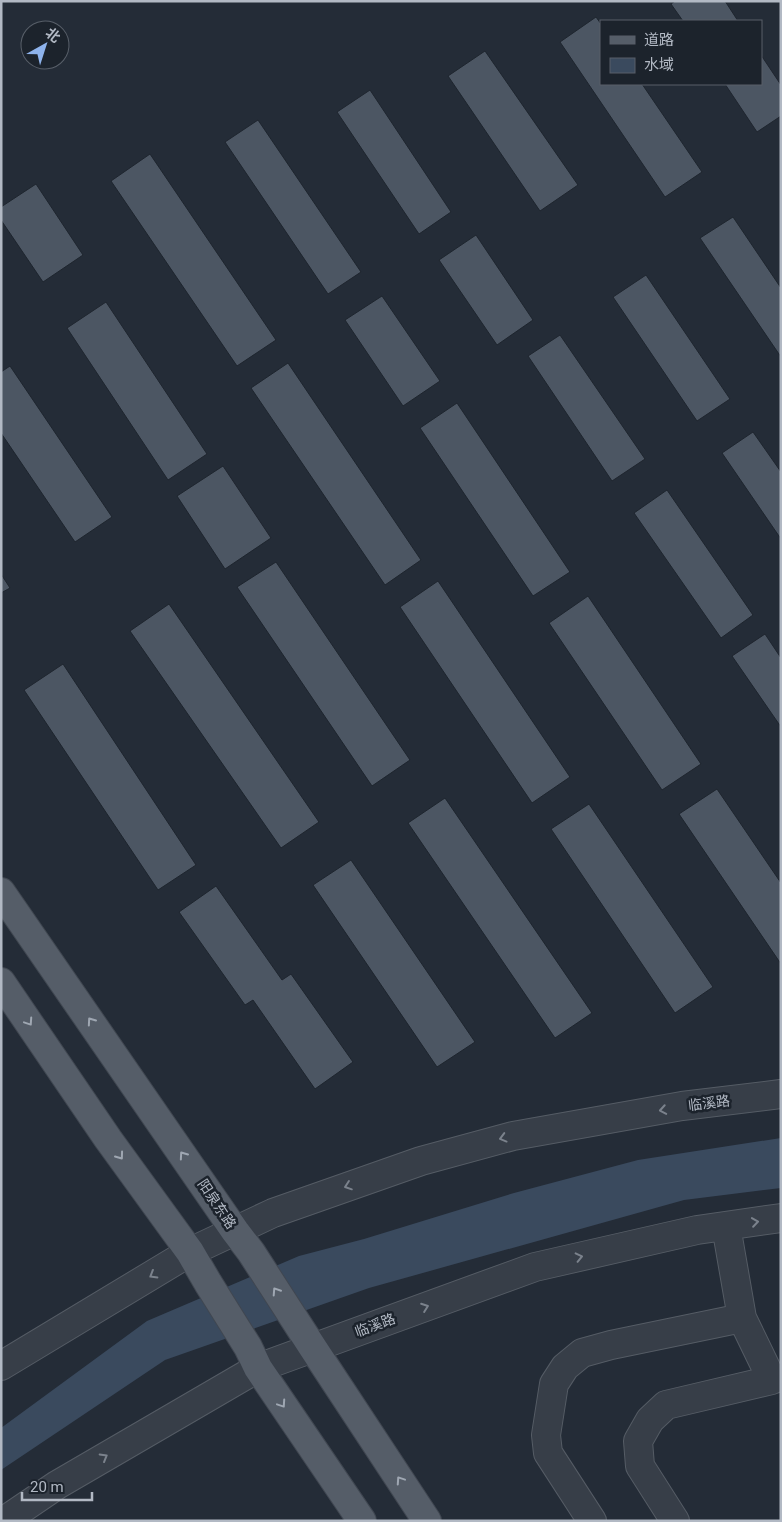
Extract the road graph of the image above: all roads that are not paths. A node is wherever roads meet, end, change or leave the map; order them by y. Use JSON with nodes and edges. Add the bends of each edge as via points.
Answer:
{"nodes":[{"id":1,"x":1,"y":892,"type":"edge"},
{"id":2,"x":1,"y":982,"type":"edge"},
{"id":3,"x":781,"y":1094,"type":"edge"},
{"id":4,"x":781,"y":1218,"type":"edge"},
{"id":5,"x":726,"y":1226,"type":"junction"},
{"id":6,"x":235,"y":1231,"type":"junction"},
{"id":7,"x":190,"y":1252,"type":"junction"},
{"id":8,"x":742,"y":1318,"type":"junction"},
{"id":9,"x":307,"y":1339,"type":"junction"},
{"id":10,"x":253,"y":1357,"type":"junction"},
{"id":11,"x":1,"y":1366,"type":"edge"},
{"id":12,"x":4,"y":1521,"type":"edge"},
{"id":13,"x":362,"y":1521,"type":"edge"},
{"id":14,"x":427,"y":1521,"type":"edge"},
{"id":15,"x":592,"y":1521,"type":"edge"},
{"id":16,"x":675,"y":1521,"type":"edge"}],
"edges":[{"from":6,"to":1,"type":"main road","name":"阳泉东路","one_way":true},
{"from":2,"to":7,"type":"main road","one_way":true},
{"from":3,"to":6,"type":"street","name":"临溪路","one_way":true,"via":[[682,1106],[513,1136],[402,1167],[273,1213]]},
{"from":5,"to":4,"type":"street","name":"临溪路","one_way":true},
{"from":5,"to":8,"type":"street"},
{"from":9,"to":5,"type":"street","name":"临溪路","one_way":true,"via":[[535,1267]]},
{"from":6,"to":7,"type":"street","name":"临溪路"},
{"from":9,"to":6,"type":"main road","name":"阳泉东路","one_way":true},
{"from":7,"to":10,"type":"main road"},
{"from":7,"to":11,"type":"street","name":"临溪路","one_way":true},
{"from":8,"to":15,"type":"street","via":[[610,1345],[582,1353],[565,1367],[554,1384],[546,1434],[548,1453]]},
{"from":8,"to":16,"type":"street","via":[[772,1380],[666,1406],[650,1420],[638,1441],[640,1466]]},
{"from":9,"to":10,"type":"street","name":"临溪路"},
{"from":14,"to":9,"type":"main road","name":"阳泉东路","one_way":true},
{"from":12,"to":10,"type":"street","name":"临溪路","one_way":true},
{"from":10,"to":13,"type":"main road","one_way":true}]}
